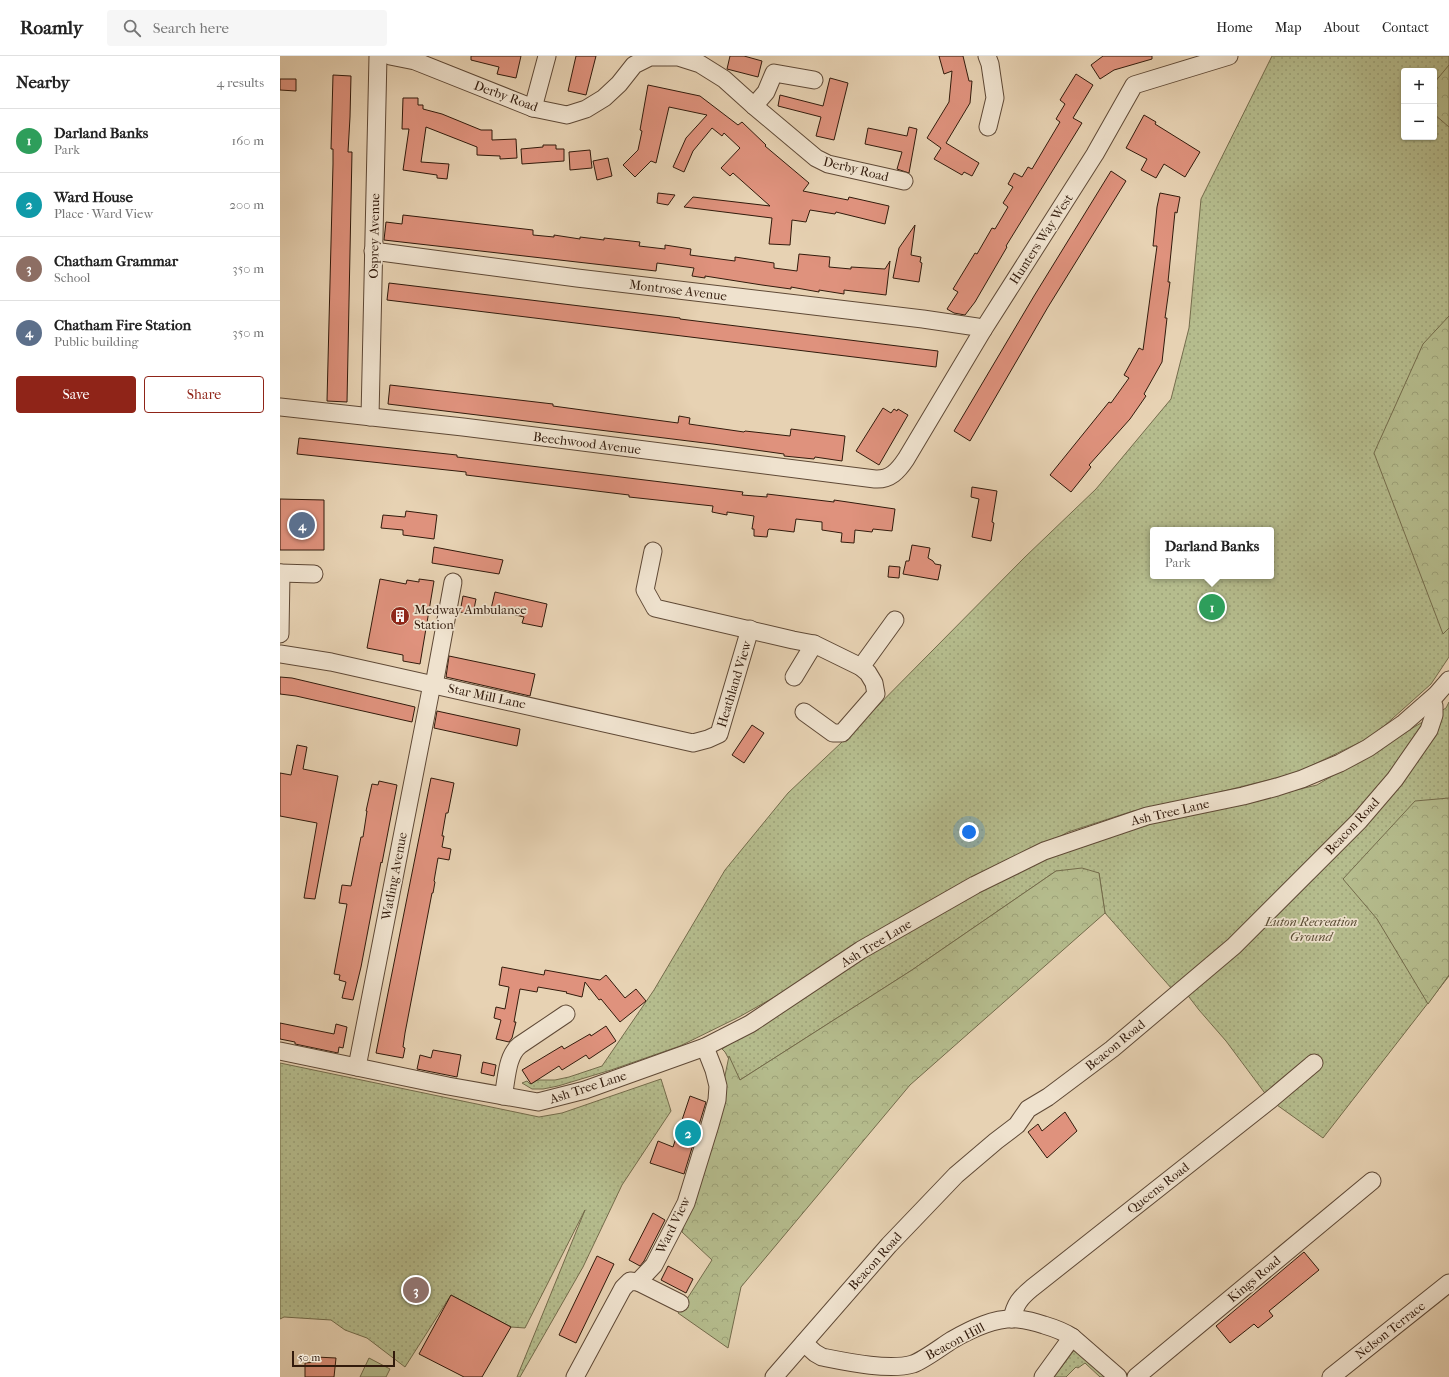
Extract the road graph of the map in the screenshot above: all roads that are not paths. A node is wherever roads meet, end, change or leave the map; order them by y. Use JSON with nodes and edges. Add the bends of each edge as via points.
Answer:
{"nodes":[{"id":1,"x":378,"y":56,"type":"edge"},
{"id":2,"x":390,"y":56,"type":"edge"},
{"id":3,"x":547,"y":56,"type":"edge"},
{"id":4,"x":987,"y":56,"type":"edge"},
{"id":5,"x":1229,"y":56,"type":"edge"},
{"id":6,"x":701,"y":60,"type":"edge"},
{"id":7,"x":814,"y":80,"type":"dead end"},
{"id":8,"x":754,"y":106,"type":"junction"},
{"id":9,"x":533,"y":108,"type":"junction"},
{"id":10,"x":988,"y":127,"type":"dead end"},
{"id":11,"x":904,"y":181,"type":"dead end"},
{"id":12,"x":373,"y":251,"type":"junction"},
{"id":13,"x":983,"y":330,"type":"junction"},
{"id":14,"x":280,"y":407,"type":"edge"},
{"id":15,"x":370,"y":417,"type":"junction"},
{"id":16,"x":893,"y":475,"type":"joint"},
{"id":17,"x":653,"y":551,"type":"dead end"},
{"id":18,"x":280,"y":573,"type":"edge"},
{"id":19,"x":314,"y":574,"type":"dead end"},
{"id":20,"x":453,"y":582,"type":"dead end"},
{"id":21,"x":895,"y":620,"type":"dead end"},
{"id":22,"x":750,"y":630,"type":"junction"},
{"id":23,"x":280,"y":634,"type":"edge"},
{"id":24,"x":814,"y":644,"type":"junction"},
{"id":25,"x":280,"y":654,"type":"edge"},
{"id":26,"x":861,"y":667,"type":"junction"},
{"id":27,"x":794,"y":677,"type":"dead end"},
{"id":28,"x":1449,"y":680,"type":"edge"},
{"id":29,"x":433,"y":685,"type":"junction"},
{"id":30,"x":1431,"y":700,"type":"junction"},
{"id":31,"x":804,"y":712,"type":"dead end"},
{"id":32,"x":693,"y":743,"type":"joint"},
{"id":33,"x":566,"y":1014,"type":"dead end"},
{"id":34,"x":705,"y":1047,"type":"junction"},
{"id":35,"x":280,"y":1051,"type":"edge"},
{"id":36,"x":1314,"y":1063,"type":"dead end"},
{"id":37,"x":357,"y":1067,"type":"junction"},
{"id":38,"x":503,"y":1096,"type":"junction"},
{"id":39,"x":1372,"y":1181,"type":"dead end"},
{"id":40,"x":638,"y":1282,"type":"junction"},
{"id":41,"x":1449,"y":1283,"type":"edge"},
{"id":42,"x":680,"y":1303,"type":"dead end"},
{"id":43,"x":1012,"y":1319,"type":"junction"},
{"id":44,"x":1072,"y":1337,"type":"junction"},
{"id":45,"x":804,"y":1343,"type":"junction"},
{"id":46,"x":884,"y":1371,"type":"edge"},
{"id":47,"x":575,"y":1377,"type":"edge"},
{"id":48,"x":774,"y":1377,"type":"edge"},
{"id":49,"x":1043,"y":1377,"type":"edge"},
{"id":50,"x":1118,"y":1377,"type":"edge"},
{"id":51,"x":1136,"y":1377,"type":"edge"},
{"id":52,"x":1331,"y":1377,"type":"edge"}],
"edges":[{"from":1,"to":12,"type":"street","name":"Osprey Avenue"},
{"from":2,"to":9,"type":"street","name":"Derby Road","via":[[415,61]]},
{"from":3,"to":9,"type":"street"},
{"from":4,"to":10,"type":"street","via":[[996,98]]},
{"from":5,"to":13,"type":"street","name":"Hunters Way West","via":[[1134,85],[1095,154]]},
{"from":6,"to":8,"type":"street","name":"Derby Road"},
{"from":6,"to":9,"type":"street","name":"Derby Road","via":[[650,57],[634,65],[609,94],[586,109],[567,115]]},
{"from":7,"to":8,"type":"street","via":[[774,73],[766,92]]},
{"from":8,"to":11,"type":"street","name":"Derby Road","via":[[816,158],[828,164]]},
{"from":12,"to":13,"type":"street","name":"Montrose Avenue","via":[[583,279],[923,319],[976,326]]},
{"from":12,"to":15,"type":"street","name":"Osprey Avenue"},
{"from":13,"to":16,"type":"street","name":"Hunters Way West","via":[[906,459]]},
{"from":14,"to":15,"type":"street","name":"Beechwood Avenue"},
{"from":15,"to":16,"type":"street","name":"Beechwood Avenue","via":[[875,479]]},
{"from":17,"to":22,"type":"street","name":"Heathland View","via":[[645,590],[655,608]]},
{"from":18,"to":19,"type":"street"},
{"from":18,"to":23,"type":"street"},
{"from":20,"to":29,"type":"street","name":"Watling Avenue"},
{"from":21,"to":26,"type":"street"},
{"from":22,"to":24,"type":"street","name":"Heathland View"},
{"from":22,"to":32,"type":"street","name":"Heathland View","via":[[719,734]]},
{"from":24,"to":26,"type":"street","name":"Heathland View"},
{"from":24,"to":27,"type":"street"},
{"from":25,"to":29,"type":"street","name":"Star Mill Lane","via":[[331,662]]},
{"from":26,"to":31,"type":"street","name":"Heathland View","via":[[874,683],[876,694],[842,734],[833,733]]},
{"from":28,"to":30,"type":"street","name":"Ash Tree Lane"},
{"from":29,"to":32,"type":"street","name":"Star Mill Lane"},
{"from":29,"to":37,"type":"street","name":"Watling Avenue"},
{"from":30,"to":34,"type":"street","name":"Ash Tree Lane","via":[[1368,748],[1314,774],[1261,792],[1147,816],[1044,851],[975,885],[860,950],[750,1024]]},
{"from":30,"to":45,"type":"street","name":"Beacon Road","via":[[1434,715],[1429,730],[1395,779],[1359,821],[1234,946],[1112,1049],[1028,1109],[1018,1124],[956,1175],[889,1245]]},
{"from":33,"to":38,"type":"street","via":[[515,1050],[510,1059]]},
{"from":34,"to":38,"type":"street","name":"Ash Tree Lane","via":[[585,1090],[538,1102]]},
{"from":34,"to":40,"type":"street","name":"Ward View","via":[[718,1086],[710,1125],[686,1203],[654,1265]]},
{"from":35,"to":37,"type":"street","name":"Ash Tree Lane"},
{"from":36,"to":43,"type":"street","name":"Queens Road","via":[[1032,1288],[1016,1304]]},
{"from":37,"to":38,"type":"street","name":"Ash Tree Lane"},
{"from":39,"to":51,"type":"street","name":"Kings Road"},
{"from":40,"to":42,"type":"street"},
{"from":40,"to":47,"type":"street","name":"Ward View","via":[[630,1281],[623,1288]]},
{"from":41,"to":52,"type":"street","name":"Nelson Terrace"},
{"from":43,"to":44,"type":"street","name":"Beacon Hill","via":[[1029,1320],[1061,1330]]},
{"from":43,"to":46,"type":"street","name":"Beacon Hill","via":[[976,1328],[914,1363]]},
{"from":44,"to":49,"type":"street"},
{"from":44,"to":50,"type":"street","name":"Beacon Hill"},
{"from":45,"to":46,"type":"street","name":"Beacon Hill","via":[[822,1357]]},
{"from":45,"to":48,"type":"street","name":"Beacon Road"}]}
